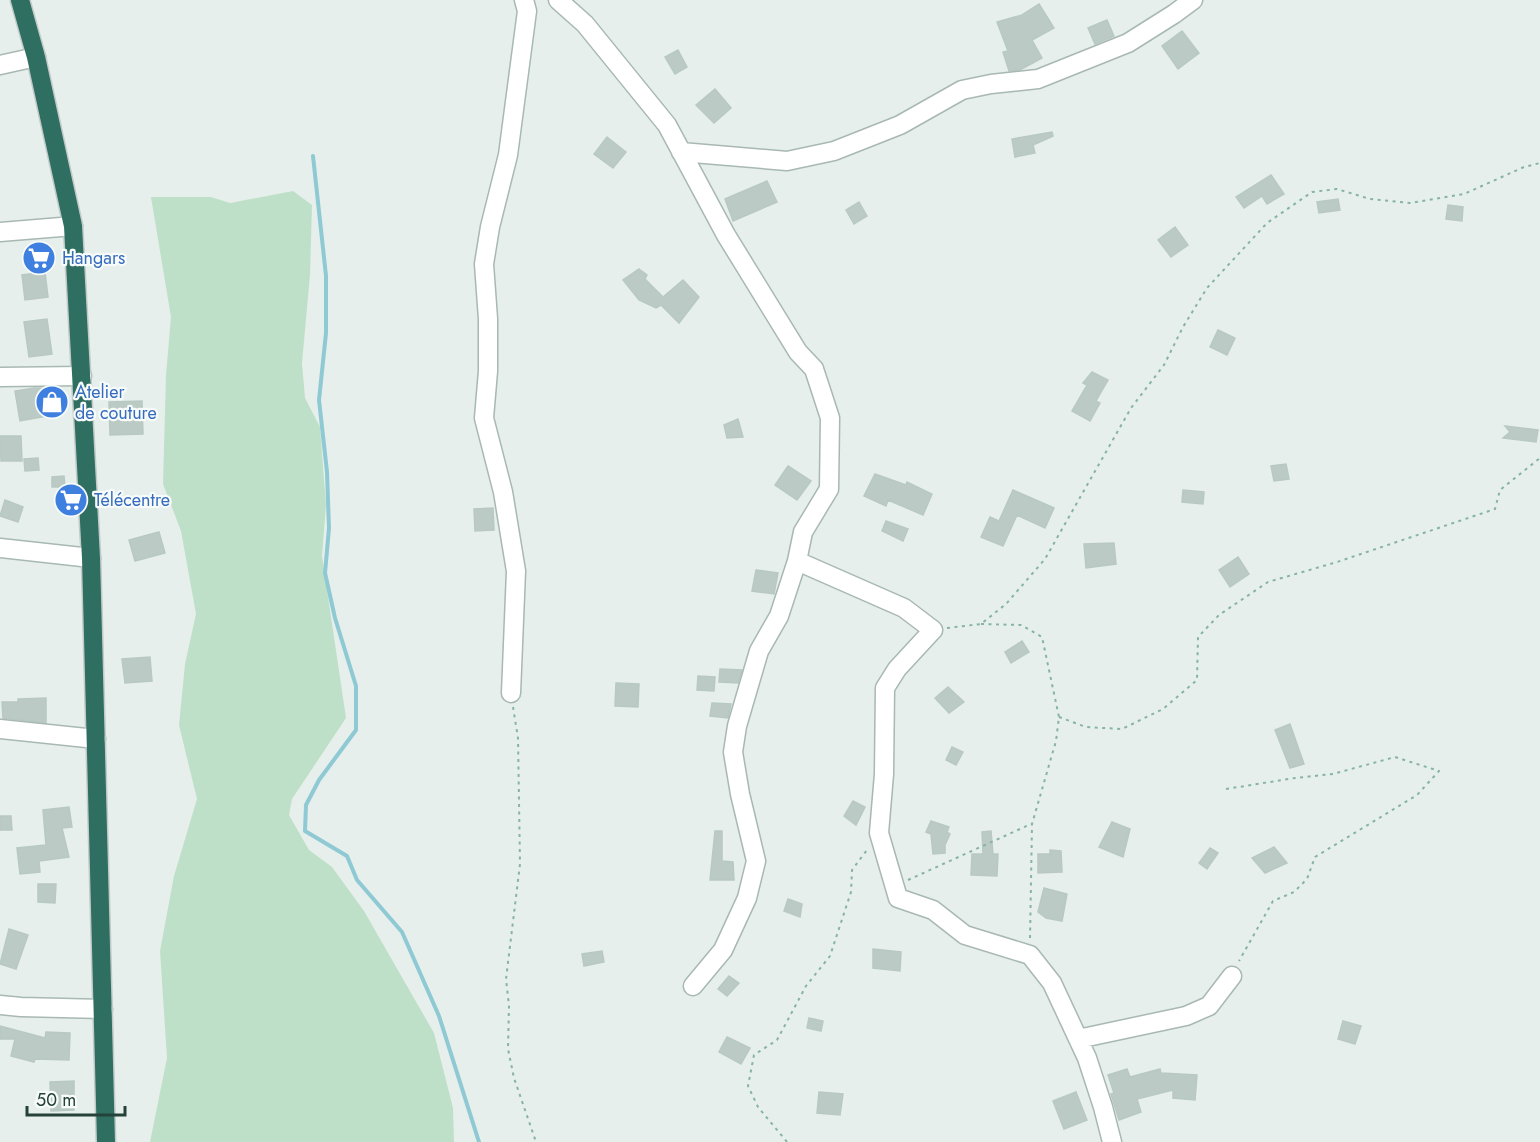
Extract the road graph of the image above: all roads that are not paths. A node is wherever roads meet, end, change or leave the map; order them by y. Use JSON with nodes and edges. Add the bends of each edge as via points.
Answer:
{"nodes":[{"id":1,"x":20,"y":0,"type":"edge"},
{"id":2,"x":524,"y":0,"type":"edge"},
{"id":3,"x":558,"y":0,"type":"edge"},
{"id":4,"x":1193,"y":0,"type":"edge"},
{"id":5,"x":36,"y":57,"type":"junction"},
{"id":6,"x":0,"y":65,"type":"edge"},
{"id":7,"x":681,"y":152,"type":"junction"},
{"id":8,"x":73,"y":226,"type":"junction"},
{"id":9,"x":0,"y":232,"type":"edge"},
{"id":10,"x":0,"y":376,"type":"edge"},
{"id":11,"x":82,"y":376,"type":"junction"},
{"id":12,"x":0,"y":548,"type":"edge"},
{"id":13,"x":91,"y":558,"type":"junction"},
{"id":14,"x":797,"y":561,"type":"junction"},
{"id":15,"x":511,"y":693,"type":"road end"},
{"id":16,"x":0,"y":729,"type":"edge"},
{"id":17,"x":96,"y":739,"type":"junction"},
{"id":18,"x":1232,"y":976,"type":"road end"},
{"id":19,"x":693,"y":986,"type":"dead end"},
{"id":20,"x":0,"y":1005,"type":"edge"},
{"id":21,"x":103,"y":1009,"type":"junction"},
{"id":22,"x":1078,"y":1039,"type":"junction"},
{"id":23,"x":106,"y":1142,"type":"edge"},
{"id":24,"x":1112,"y":1142,"type":"edge"}],
"edges":[{"from":1,"to":5,"type":"highway"},
{"from":2,"to":15,"type":"street","via":[[527,10],[508,155],[484,264],[488,319],[484,418],[503,492],[516,571]]},
{"from":3,"to":7,"type":"street","via":[[585,24],[641,92],[667,125]]},
{"from":4,"to":7,"type":"street","via":[[1128,43],[1038,79],[962,90],[900,125],[834,151],[787,161]]},
{"from":5,"to":6,"type":"street"},
{"from":5,"to":8,"type":"highway"},
{"from":7,"to":14,"type":"street","via":[[726,235],[798,352],[814,369],[830,418],[829,489],[803,532]]},
{"from":8,"to":9,"type":"street"},
{"from":8,"to":11,"type":"highway"},
{"from":10,"to":11,"type":"street"},
{"from":11,"to":13,"type":"highway"},
{"from":12,"to":13,"type":"street"},
{"from":13,"to":17,"type":"highway"},
{"from":14,"to":19,"type":"street","via":[[779,616],[759,651],[733,752],[756,861],[747,898],[723,950]]},
{"from":14,"to":22,"type":"street","via":[[904,608],[933,630],[885,688],[879,833],[898,898],[933,910],[965,935],[1030,955],[1052,982]]},
{"from":16,"to":17,"type":"street"},
{"from":17,"to":21,"type":"highway"},
{"from":18,"to":22,"type":"street","via":[[1209,1006],[1186,1016]]},
{"from":20,"to":21,"type":"street"},
{"from":21,"to":23,"type":"highway"},
{"from":22,"to":24,"type":"street"}]}
